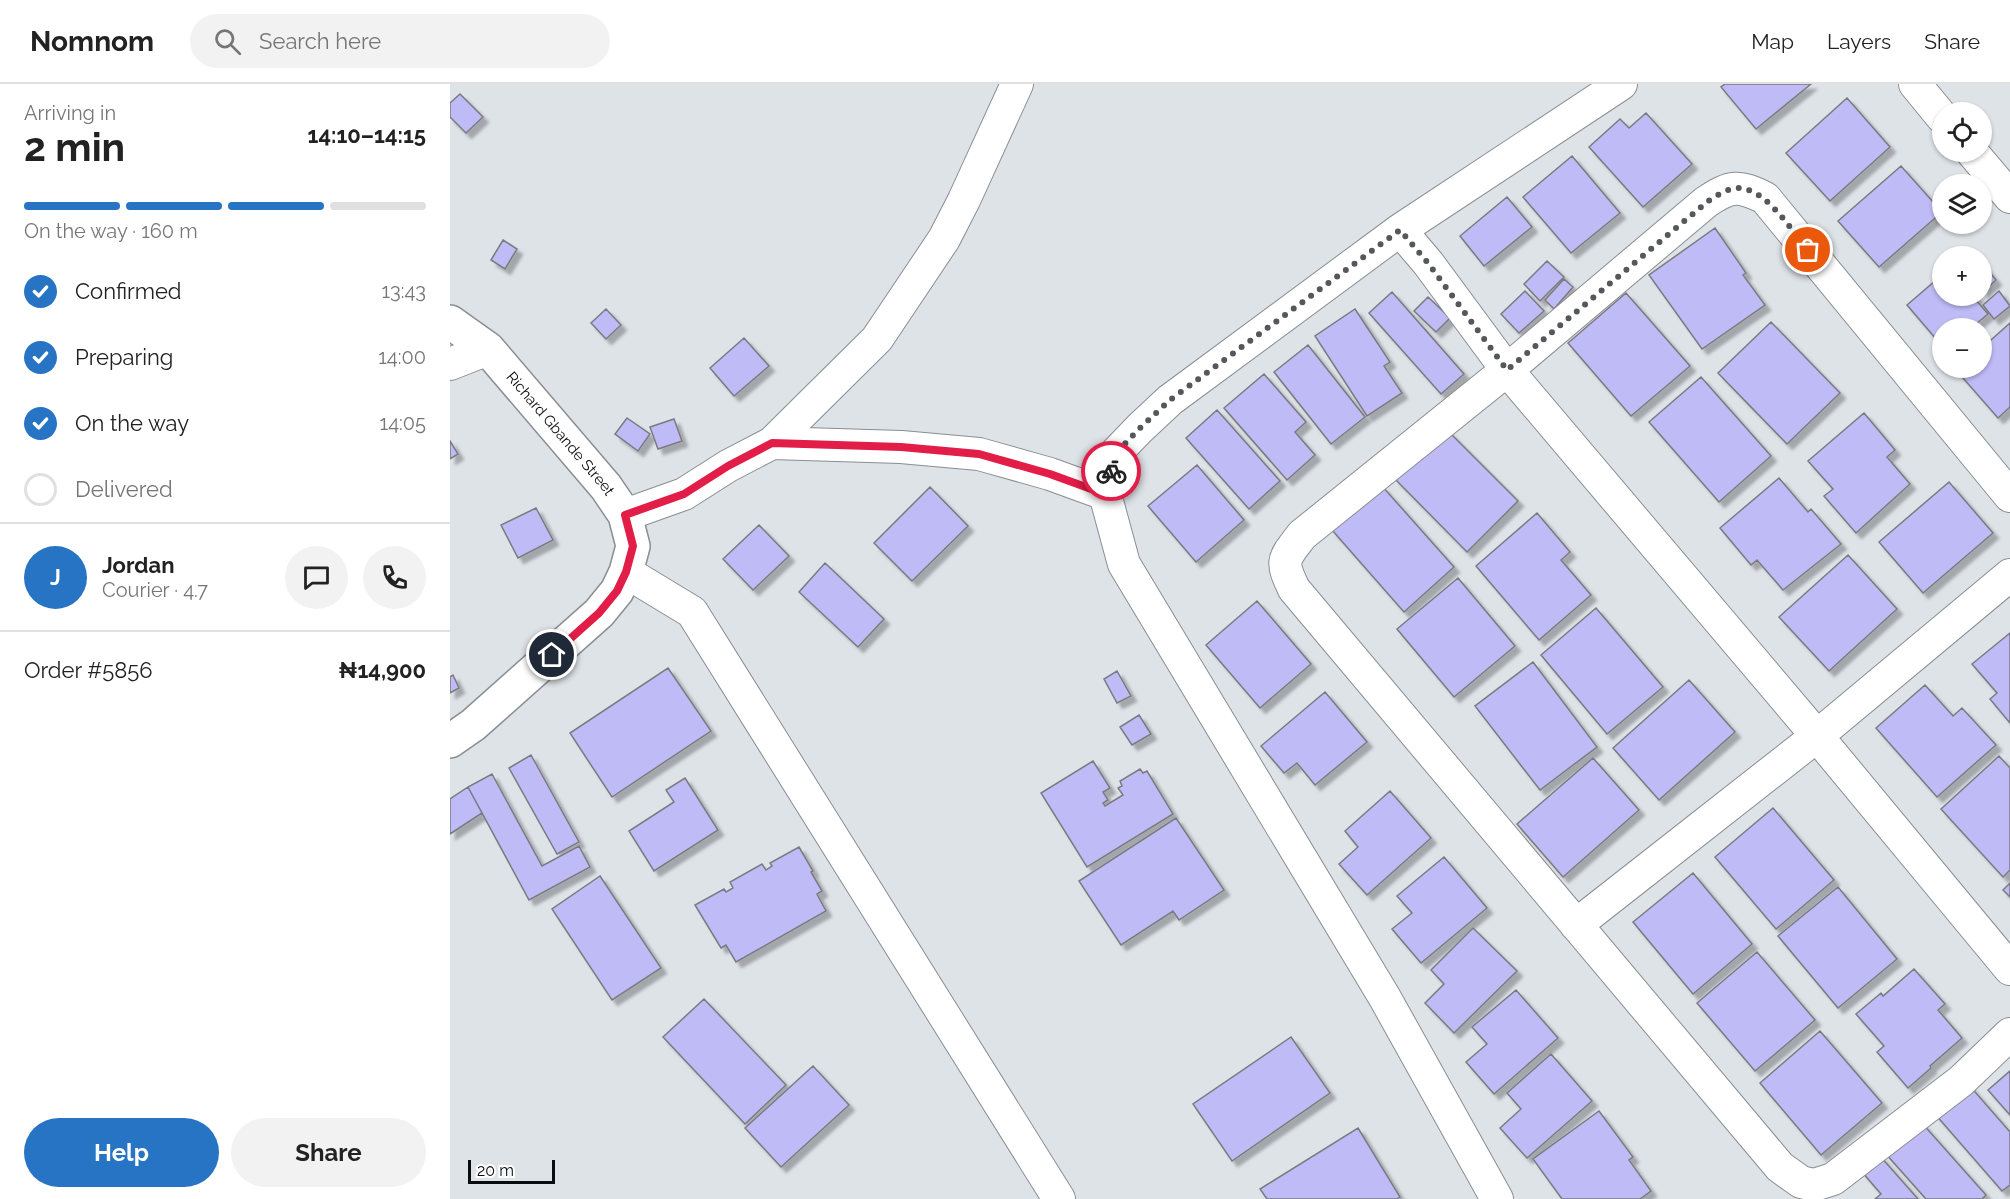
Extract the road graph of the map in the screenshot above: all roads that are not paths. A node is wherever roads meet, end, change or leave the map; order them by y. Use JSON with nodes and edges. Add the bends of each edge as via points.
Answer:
{"nodes":[{"id":1,"x":1017,"y":84,"type":"edge"},
{"id":2,"x":1621,"y":84,"type":"edge"},
{"id":3,"x":1915,"y":84,"type":"edge"},
{"id":4,"x":1932,"y":105,"type":"edge"},
{"id":5,"x":1980,"y":162,"type":"edge"},
{"id":6,"x":2010,"y":197,"type":"edge"},
{"id":7,"x":1400,"y":230,"type":"junction"},
{"id":8,"x":450,"y":322,"type":"edge"},
{"id":9,"x":488,"y":349,"type":"junction"},
{"id":10,"x":450,"y":364,"type":"edge"},
{"id":11,"x":1507,"y":370,"type":"junction"},
{"id":12,"x":772,"y":443,"type":"junction"},
{"id":13,"x":1105,"y":494,"type":"junction"},
{"id":14,"x":2010,"y":496,"type":"edge"},
{"id":15,"x":625,"y":515,"type":"junction"},
{"id":16,"x":626,"y":572,"type":"junction"},
{"id":17,"x":2010,"y":575,"type":"edge"},
{"id":18,"x":1817,"y":736,"type":"junction"},
{"id":19,"x":450,"y":741,"type":"edge"},
{"id":20,"x":1576,"y":925,"type":"junction"},
{"id":21,"x":2010,"y":969,"type":"edge"},
{"id":22,"x":2010,"y":1034,"type":"edge"},
{"id":23,"x":1059,"y":1199,"type":"edge"},
{"id":24,"x":1497,"y":1199,"type":"edge"}],
"edges":[{"from":1,"to":12,"type":"street","via":[[944,240],[877,339]]},
{"from":2,"to":7,"type":"street"},
{"from":3,"to":4,"type":"street"},
{"from":5,"to":6,"type":"street"},
{"from":7,"to":11,"type":"street"},
{"from":7,"to":13,"type":"street","via":[[1163,406],[1115,454]]},
{"from":8,"to":9,"type":"street","name":"Richard Gbande Street"},
{"from":9,"to":10,"type":"street"},
{"from":9,"to":15,"type":"street","name":"Richard Gbande Street"},
{"from":11,"to":14,"type":"street","via":[[1707,202],[1721,192],[1744,188],[1765,198]]},
{"from":11,"to":18,"type":"street"},
{"from":11,"to":20,"type":"street","via":[[1302,535],[1288,554],[1284,568],[1294,589]]},
{"from":12,"to":13,"type":"street","via":[[979,454]]},
{"from":12,"to":15,"type":"street","via":[[684,494]]},
{"from":13,"to":24,"type":"street","via":[[1124,564],[1385,998]]},
{"from":15,"to":16,"type":"street","name":"Richard Gbande Street","via":[[633,546]]},
{"from":16,"to":19,"type":"street","name":"Richard Gbande Street","via":[[599,613]]},
{"from":16,"to":23,"type":"street","via":[[692,612]]},
{"from":17,"to":18,"type":"street"},
{"from":18,"to":20,"type":"street"},
{"from":18,"to":21,"type":"street"},
{"from":20,"to":22,"type":"street","via":[[1780,1167],[1801,1182],[1814,1185],[1833,1179],[1961,1081]]}]}
